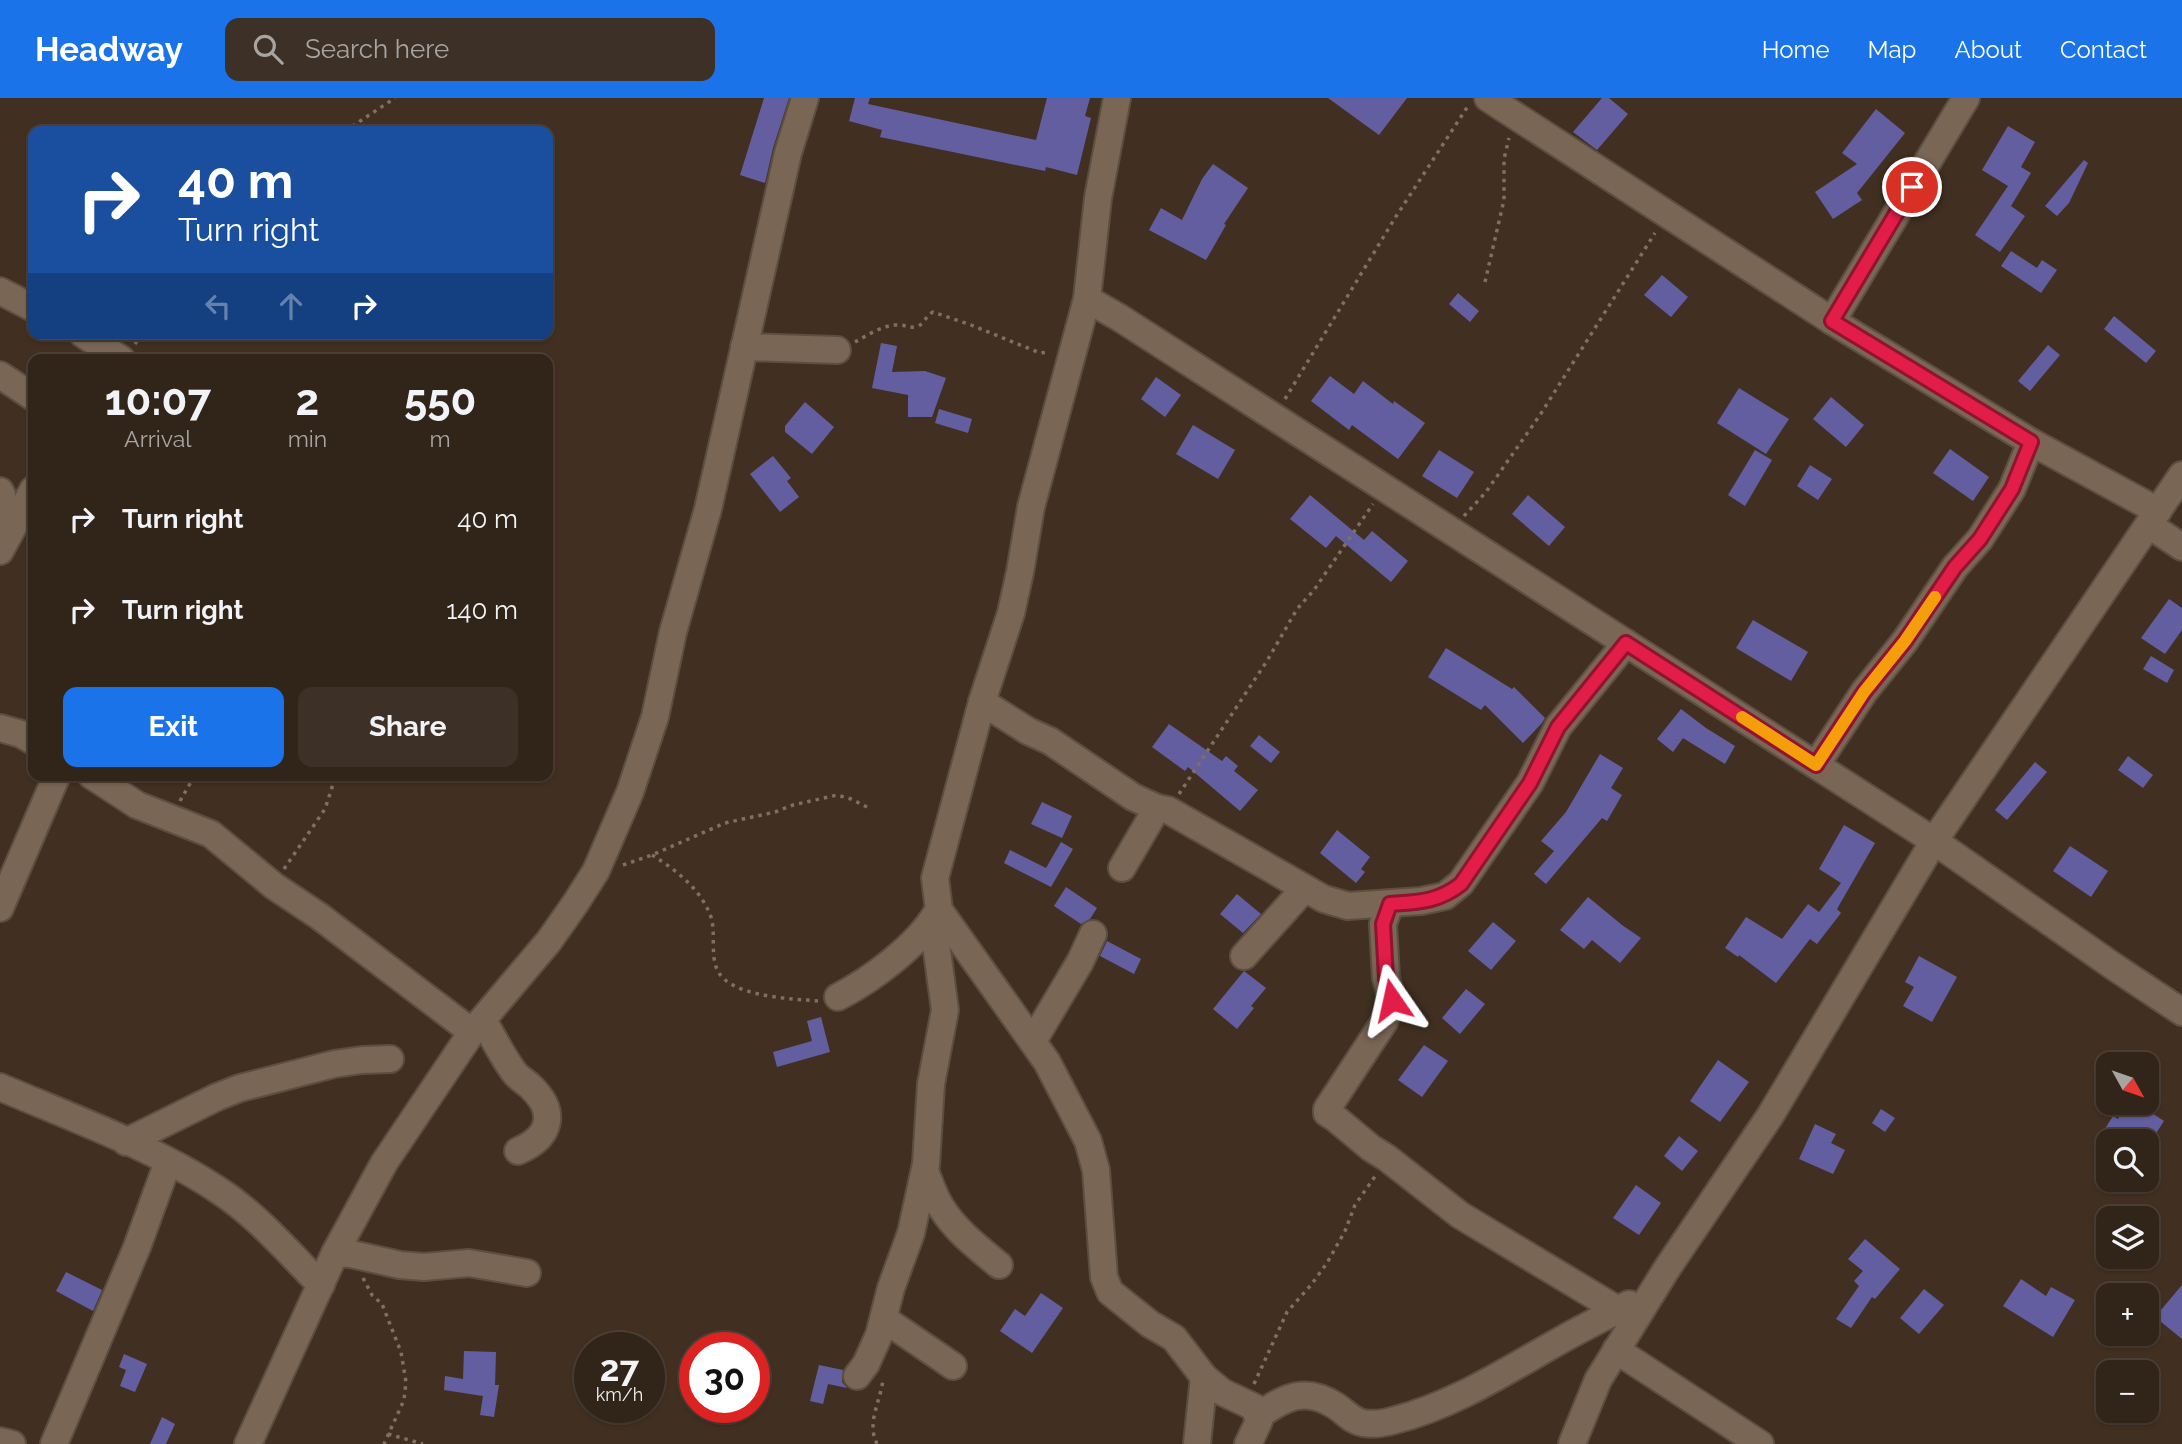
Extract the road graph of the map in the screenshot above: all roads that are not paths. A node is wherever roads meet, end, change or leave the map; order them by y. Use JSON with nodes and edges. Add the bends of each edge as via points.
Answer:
{"nodes":[{"id":1,"x":804,"y":98,"type":"edge"},
{"id":2,"x":1117,"y":98,"type":"edge"},
{"id":3,"x":1966,"y":98,"type":"edge"},
{"id":4,"x":1505,"y":105,"type":"edge"},
{"id":5,"x":0,"y":291,"type":"edge"},
{"id":6,"x":1087,"y":299,"type":"junction"},
{"id":7,"x":28,"y":305,"type":"edge"},
{"id":8,"x":1832,"y":321,"type":"junction"},
{"id":9,"x":92,"y":340,"type":"edge"},
{"id":10,"x":744,"y":347,"type":"junction"},
{"id":11,"x":837,"y":350,"type":"road end"},
{"id":12,"x":113,"y":354,"type":"edge"},
{"id":13,"x":0,"y":375,"type":"edge"},
{"id":14,"x":28,"y":394,"type":"edge"},
{"id":15,"x":2031,"y":442,"type":"junction"},
{"id":16,"x":2182,"y":475,"type":"edge"},
{"id":17,"x":0,"y":491,"type":"edge"},
{"id":18,"x":28,"y":499,"type":"edge"},
{"id":19,"x":2154,"y":518,"type":"junction"},
{"id":20,"x":3,"y":545,"type":"edge"},
{"id":21,"x":2182,"y":547,"type":"edge"},
{"id":22,"x":1626,"y":643,"type":"junction"},
{"id":23,"x":982,"y":702,"type":"junction"},
{"id":24,"x":0,"y":728,"type":"edge"},
{"id":25,"x":28,"y":738,"type":"edge"},
{"id":26,"x":1816,"y":765,"type":"junction"},
{"id":27,"x":54,"y":781,"type":"edge"},
{"id":28,"x":100,"y":781,"type":"edge"},
{"id":29,"x":1162,"y":809,"type":"junction"},
{"id":30,"x":1934,"y":841,"type":"junction"},
{"id":31,"x":1122,"y":868,"type":"dead end"},
{"id":32,"x":1304,"y":889,"type":"junction"},
{"id":33,"x":1390,"y":904,"type":"junction"},
{"id":34,"x":0,"y":908,"type":"edge"},
{"id":35,"x":934,"y":918,"type":"junction"},
{"id":36,"x":1093,"y":934,"type":"dead end"},
{"id":37,"x":1244,"y":957,"type":"dead end"},
{"id":38,"x":838,"y":997,"type":"road end"},
{"id":39,"x":2182,"y":1012,"type":"edge"},
{"id":40,"x":477,"y":1026,"type":"junction"},
{"id":41,"x":1033,"y":1041,"type":"junction"},
{"id":42,"x":390,"y":1059,"type":"dead end"},
{"id":43,"x":0,"y":1087,"type":"edge"},
{"id":44,"x":125,"y":1142,"type":"junction"},
{"id":45,"x":518,"y":1151,"type":"dead end"},
{"id":46,"x":168,"y":1162,"type":"junction"},
{"id":47,"x":925,"y":1171,"type":"junction"},
{"id":48,"x":343,"y":1254,"type":"junction"},
{"id":49,"x":999,"y":1265,"type":"dead end"},
{"id":50,"x":527,"y":1273,"type":"dead end"},
{"id":51,"x":321,"y":1284,"type":"junction"},
{"id":52,"x":1654,"y":1288,"type":"junction"},
{"id":53,"x":1618,"y":1310,"type":"junction"},
{"id":54,"x":884,"y":1319,"type":"junction"},
{"id":55,"x":1616,"y":1350,"type":"junction"},
{"id":56,"x":953,"y":1366,"type":"dead end"},
{"id":57,"x":857,"y":1376,"type":"dead end"},
{"id":58,"x":1204,"y":1377,"type":"junction"},
{"id":59,"x":1312,"y":1396,"type":"junction"},
{"id":60,"x":1252,"y":1409,"type":"junction"},
{"id":61,"x":0,"y":1440,"type":"edge"},
{"id":62,"x":1753,"y":1442,"type":"edge"},
{"id":63,"x":12,"y":1444,"type":"edge"},
{"id":64,"x":54,"y":1444,"type":"edge"},
{"id":65,"x":248,"y":1444,"type":"edge"},
{"id":66,"x":1197,"y":1444,"type":"edge"},
{"id":67,"x":1248,"y":1444,"type":"edge"},
{"id":68,"x":1375,"y":1444,"type":"edge"},
{"id":69,"x":1572,"y":1444,"type":"edge"}],
"edges":[{"from":1,"to":10,"type":"street"},
{"from":2,"to":6,"type":"street","via":[[1098,198]]},
{"from":3,"to":8,"type":"street"},
{"from":4,"to":8,"type":"street"},
{"from":5,"to":7,"type":"street"},
{"from":6,"to":22,"type":"street"},
{"from":6,"to":23,"type":"street","via":[[1031,508],[1011,613]]},
{"from":8,"to":15,"type":"street"},
{"from":9,"to":12,"type":"street"},
{"from":10,"to":11,"type":"street"},
{"from":10,"to":40,"type":"street","via":[[655,718],[630,792],[596,871],[549,941]]},
{"from":13,"to":14,"type":"street"},
{"from":15,"to":19,"type":"street"},
{"from":15,"to":26,"type":"street","via":[[2012,489],[1980,539],[1864,692]]},
{"from":16,"to":19,"type":"street"},
{"from":17,"to":20,"type":"street"},
{"from":18,"to":20,"type":"street"},
{"from":19,"to":21,"type":"street"},
{"from":19,"to":30,"type":"street"},
{"from":22,"to":26,"type":"street"},
{"from":22,"to":33,"type":"street","via":[[1558,727],[1530,783],[1461,884],[1445,896]]},
{"from":23,"to":29,"type":"street","via":[[1133,797]]},
{"from":23,"to":35,"type":"street","via":[[934,878]]},
{"from":24,"to":25,"type":"street"},
{"from":26,"to":30,"type":"street"},
{"from":27,"to":34,"type":"street"},
{"from":28,"to":40,"type":"street","via":[[137,805],[211,834],[274,886]]},
{"from":29,"to":31,"type":"street"},
{"from":29,"to":32,"type":"street"},
{"from":30,"to":39,"type":"street"},
{"from":30,"to":52,"type":"street","via":[[1770,1116]]},
{"from":32,"to":33,"type":"street","via":[[1334,904]]},
{"from":32,"to":37,"type":"street"},
{"from":33,"to":53,"type":"street","via":[[1383,924],[1391,1006],[1327,1114],[1460,1215]]},
{"from":35,"to":38,"type":"street","via":[[880,972]]},
{"from":35,"to":41,"type":"street"},
{"from":35,"to":47,"type":"street","via":[[944,1010],[931,1084]]},
{"from":36,"to":41,"type":"street"},
{"from":40,"to":45,"type":"street","via":[[540,1097],[548,1114],[541,1136]]},
{"from":40,"to":48,"type":"street","via":[[384,1163]]},
{"from":41,"to":58,"type":"street","via":[[1088,1141],[1096,1170],[1104,1277],[1110,1292],[1174,1338]]},
{"from":42,"to":44,"type":"street","via":[[334,1064],[240,1088]]},
{"from":43,"to":44,"type":"street"},
{"from":44,"to":46,"type":"street"},
{"from":46,"to":51,"type":"street","via":[[218,1189]]},
{"from":46,"to":64,"type":"street"},
{"from":47,"to":49,"type":"street","via":[[940,1206],[973,1244]]},
{"from":47,"to":54,"type":"street"},
{"from":48,"to":50,"type":"street","via":[[400,1265],[469,1263]]},
{"from":48,"to":51,"type":"street"},
{"from":51,"to":65,"type":"street"},
{"from":52,"to":53,"type":"street"},
{"from":52,"to":55,"type":"street"},
{"from":53,"to":59,"type":"street","via":[[1478,1387],[1394,1420],[1363,1423]]},
{"from":54,"to":56,"type":"street"},
{"from":54,"to":57,"type":"street"},
{"from":55,"to":62,"type":"street"},
{"from":55,"to":69,"type":"street","via":[[1598,1380]]},
{"from":58,"to":60,"type":"street"},
{"from":58,"to":66,"type":"street"},
{"from":59,"to":60,"type":"street","via":[[1293,1396]]},
{"from":59,"to":68,"type":"street"},
{"from":60,"to":67,"type":"street","via":[[1255,1431]]},
{"from":61,"to":63,"type":"street"}]}
